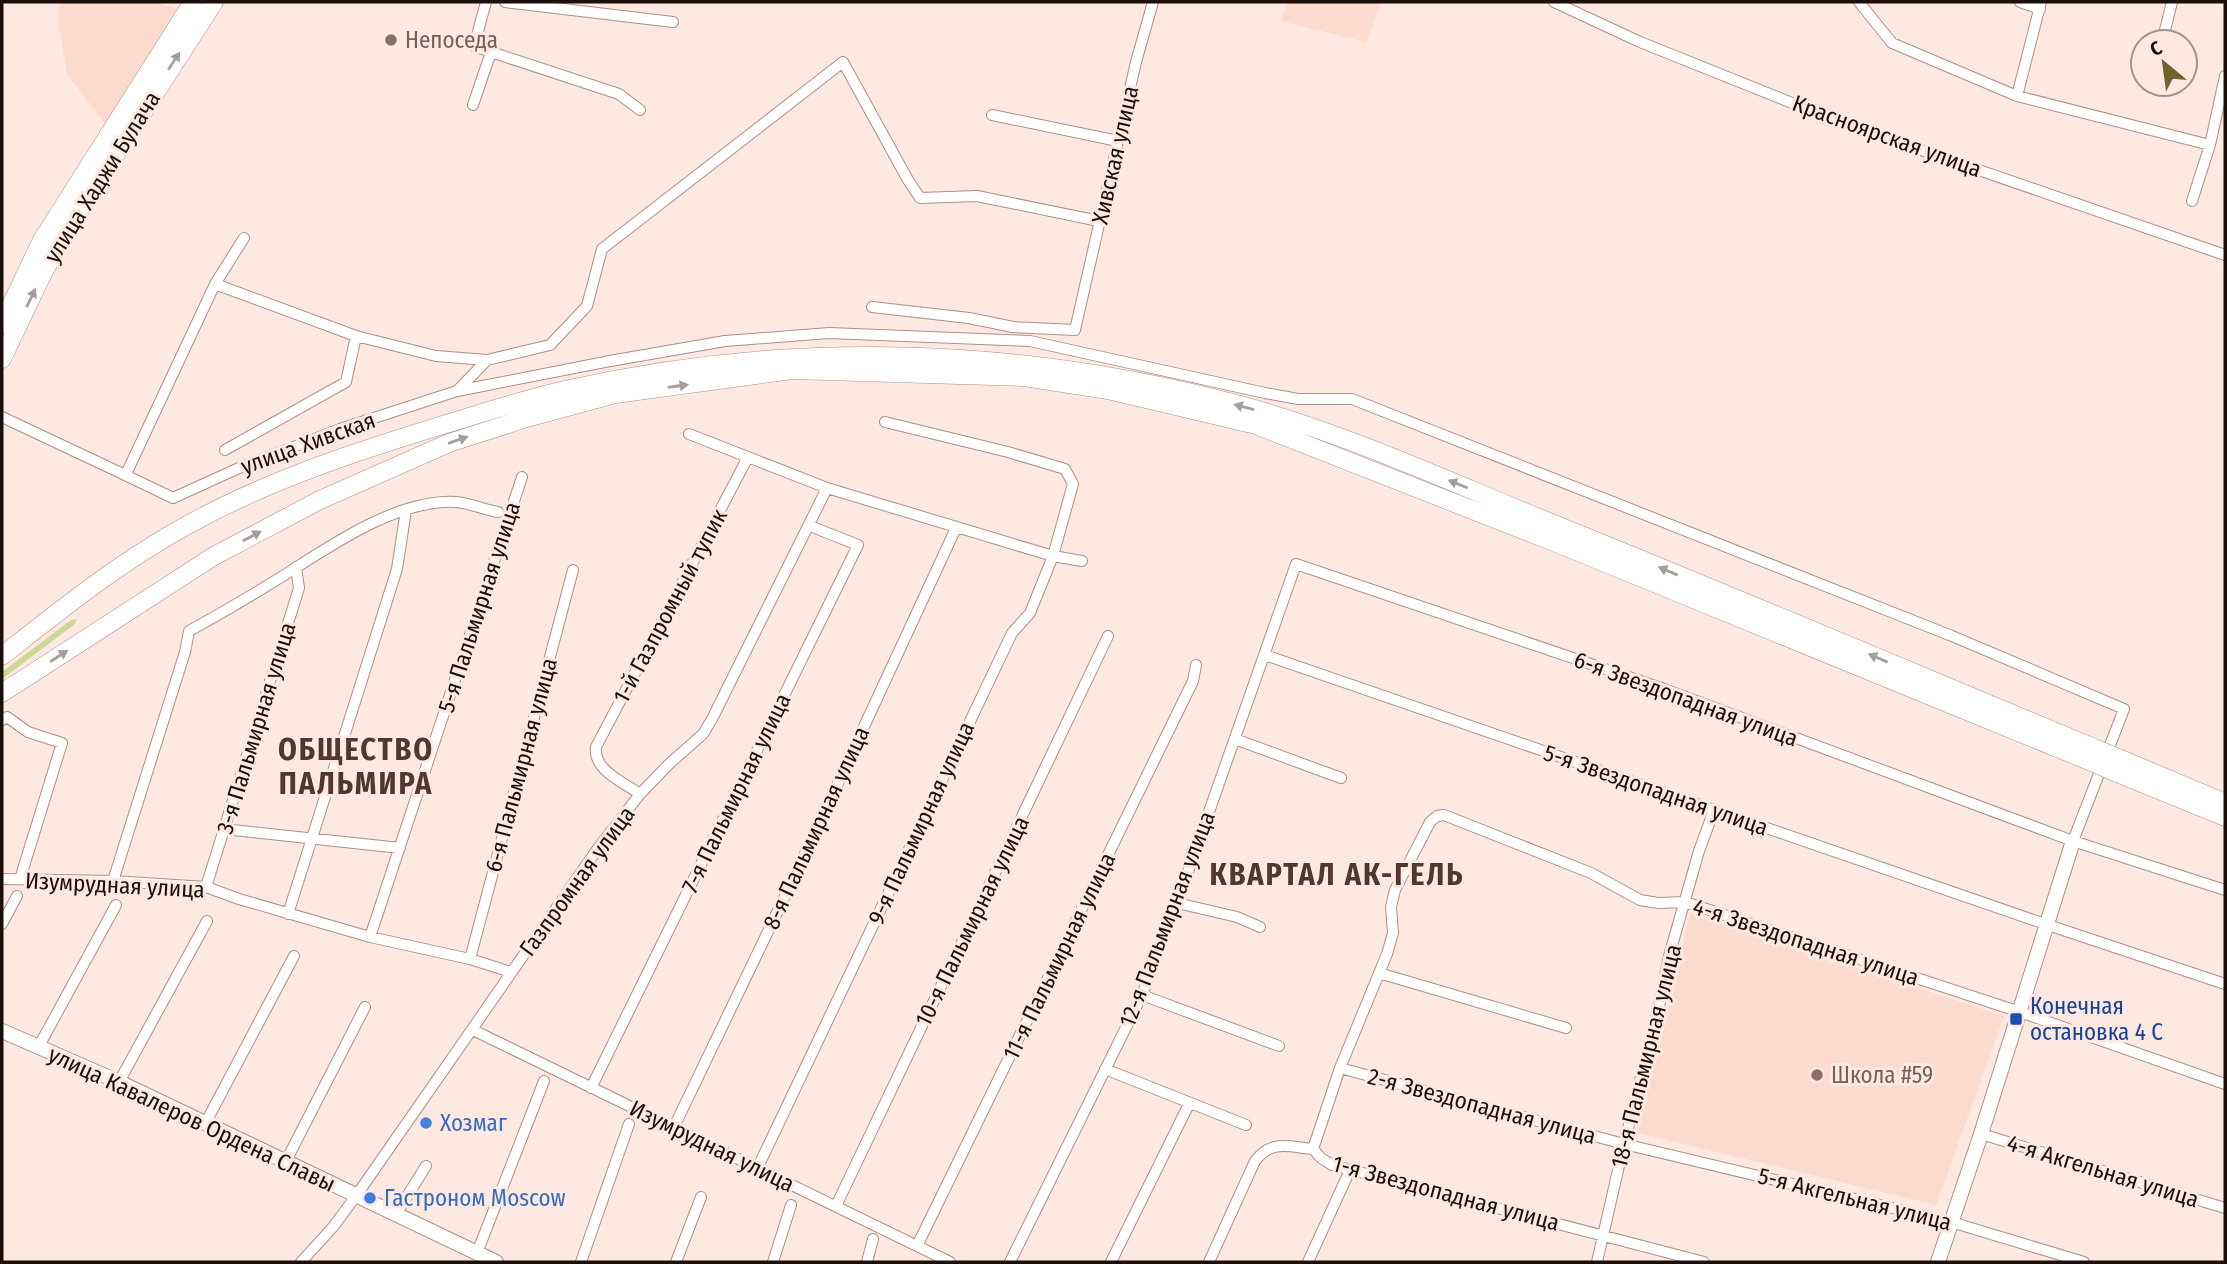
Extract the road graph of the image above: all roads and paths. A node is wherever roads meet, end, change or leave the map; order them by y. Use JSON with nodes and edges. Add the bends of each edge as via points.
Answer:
{"nodes":[{"id":1,"x":192,"y":2,"type":"edge"},
{"id":2,"x":214,"y":2,"type":"edge"},
{"id":3,"x":486,"y":2,"type":"edge"},
{"id":4,"x":505,"y":2,"type":"edge"},
{"id":5,"x":1153,"y":2,"type":"edge"},
{"id":6,"x":1558,"y":2,"type":"edge"},
{"id":7,"x":1858,"y":2,"type":"edge"},
{"id":8,"x":2020,"y":2,"type":"edge"},
{"id":9,"x":2172,"y":2,"type":"edge"},
{"id":10,"x":2040,"y":5,"type":"edge"},
{"id":11,"x":673,"y":22,"type":"dead end"},
{"id":12,"x":2166,"y":28,"type":"edge"},
{"id":13,"x":491,"y":52,"type":"junction"},
{"id":14,"x":2225,"y":76,"type":"edge"},
{"id":15,"x":2017,"y":96,"type":"junction"},
{"id":16,"x":473,"y":105,"type":"dead end"},
{"id":17,"x":640,"y":110,"type":"dead end"},
{"id":18,"x":992,"y":115,"type":"dead end"},
{"id":19,"x":1118,"y":141,"type":"junction"},
{"id":20,"x":2210,"y":145,"type":"junction"},
{"id":21,"x":2192,"y":201,"type":"dead end"},
{"id":22,"x":1099,"y":221,"type":"junction"},
{"id":23,"x":244,"y":238,"type":"dead end"},
{"id":24,"x":2225,"y":254,"type":"edge"},
{"id":25,"x":215,"y":284,"type":"junction"},
{"id":26,"x":872,"y":307,"type":"dead end"},
{"id":27,"x":2,"y":324,"type":"edge"},
{"id":28,"x":356,"y":336,"type":"junction"},
{"id":29,"x":2,"y":359,"type":"edge"},
{"id":30,"x":487,"y":360,"type":"junction"},
{"id":31,"x":457,"y":391,"type":"junction"},
{"id":32,"x":2,"y":416,"type":"edge"},
{"id":33,"x":885,"y":422,"type":"dead end"},
{"id":34,"x":689,"y":434,"type":"dead end"},
{"id":35,"x":225,"y":450,"type":"dead end"},
{"id":36,"x":748,"y":457,"type":"junction"},
{"id":37,"x":126,"y":472,"type":"junction"},
{"id":38,"x":522,"y":477,"type":"dead end"},
{"id":39,"x":827,"y":488,"type":"junction"},
{"id":40,"x":406,"y":510,"type":"junction"},
{"id":41,"x":498,"y":512,"type":"dead end"},
{"id":42,"x":810,"y":526,"type":"junction"},
{"id":43,"x":956,"y":528,"type":"junction"},
{"id":44,"x":1053,"y":556,"type":"junction"},
{"id":45,"x":1082,"y":561,"type":"dead end"},
{"id":46,"x":1296,"y":564,"type":"joint"},
{"id":47,"x":296,"y":567,"type":"junction"},
{"id":48,"x":573,"y":570,"type":"dead end"},
{"id":49,"x":1108,"y":636,"type":"dead end"},
{"id":50,"x":1265,"y":655,"type":"junction"},
{"id":51,"x":2,"y":656,"type":"edge"},
{"id":52,"x":1196,"y":665,"type":"dead end"},
{"id":53,"x":2,"y":693,"type":"edge"},
{"id":54,"x":2,"y":720,"type":"edge"},
{"id":55,"x":1235,"y":739,"type":"junction"},
{"id":56,"x":2097,"y":757,"type":"junction"},
{"id":57,"x":2120,"y":766,"type":"junction"},
{"id":58,"x":1341,"y":778,"type":"dead end"},
{"id":59,"x":640,"y":794,"type":"junction"},
{"id":60,"x":2225,"y":803,"type":"edge"},
{"id":61,"x":1714,"y":810,"type":"junction"},
{"id":62,"x":2225,"y":817,"type":"edge"},
{"id":63,"x":225,"y":830,"type":"junction"},
{"id":64,"x":312,"y":838,"type":"junction"},
{"id":65,"x":2073,"y":841,"type":"junction"},
{"id":66,"x":400,"y":848,"type":"junction"},
{"id":67,"x":2,"y":879,"type":"edge"},
{"id":68,"x":20,"y":879,"type":"junction"},
{"id":69,"x":113,"y":881,"type":"junction"},
{"id":70,"x":206,"y":887,"type":"junction"},
{"id":71,"x":2225,"y":890,"type":"edge"},
{"id":72,"x":17,"y":896,"type":"dead end"},
{"id":73,"x":1177,"y":902,"type":"junction"},
{"id":74,"x":1685,"y":902,"type":"junction"},
{"id":75,"x":116,"y":905,"type":"dead end"},
{"id":76,"x":288,"y":914,"type":"junction"},
{"id":77,"x":207,"y":921,"type":"dead end"},
{"id":78,"x":2,"y":924,"type":"edge"},
{"id":79,"x":2048,"y":925,"type":"junction"},
{"id":80,"x":1260,"y":927,"type":"dead end"},
{"id":81,"x":370,"y":937,"type":"junction"},
{"id":82,"x":294,"y":956,"type":"dead end"},
{"id":83,"x":470,"y":959,"type":"junction"},
{"id":84,"x":511,"y":972,"type":"junction"},
{"id":85,"x":1378,"y":973,"type":"junction"},
{"id":86,"x":2225,"y":984,"type":"edge"},
{"id":87,"x":1142,"y":995,"type":"junction"},
{"id":88,"x":365,"y":1007,"type":"dead end"},
{"id":89,"x":2020,"y":1012,"type":"junction"},
{"id":90,"x":1566,"y":1028,"type":"dead end"},
{"id":91,"x":473,"y":1030,"type":"junction"},
{"id":92,"x":2,"y":1031,"type":"edge"},
{"id":93,"x":39,"y":1046,"type":"junction"},
{"id":94,"x":1279,"y":1046,"type":"dead end"},
{"id":95,"x":1340,"y":1068,"type":"junction"},
{"id":96,"x":1105,"y":1069,"type":"junction"},
{"id":97,"x":544,"y":1081,"type":"dead end"},
{"id":98,"x":119,"y":1082,"type":"junction"},
{"id":99,"x":2225,"y":1084,"type":"edge"},
{"id":100,"x":591,"y":1088,"type":"junction"},
{"id":101,"x":1189,"y":1104,"type":"junction"},
{"id":102,"x":205,"y":1124,"type":"junction"},
{"id":103,"x":629,"y":1124,"type":"dead end"},
{"id":104,"x":1246,"y":1125,"type":"dead end"},
{"id":105,"x":674,"y":1127,"type":"junction"},
{"id":106,"x":1981,"y":1134,"type":"junction"},
{"id":107,"x":1624,"y":1144,"type":"junction"},
{"id":108,"x":1313,"y":1149,"type":"junction"},
{"id":109,"x":286,"y":1161,"type":"junction"},
{"id":110,"x":426,"y":1166,"type":"dead end"},
{"id":111,"x":758,"y":1167,"type":"junction"},
{"id":112,"x":1350,"y":1170,"type":"junction"},
{"id":113,"x":356,"y":1196,"type":"junction"},
{"id":114,"x":701,"y":1196,"type":"dead end"},
{"id":115,"x":791,"y":1205,"type":"dead end"},
{"id":116,"x":836,"y":1206,"type":"junction"},
{"id":117,"x":2225,"y":1208,"type":"edge"},
{"id":118,"x":396,"y":1214,"type":"junction"},
{"id":119,"x":1951,"y":1222,"type":"junction"},
{"id":120,"x":1604,"y":1236,"type":"junction"},
{"id":121,"x":873,"y":1239,"type":"dead end"},
{"id":122,"x":917,"y":1246,"type":"junction"},
{"id":123,"x":477,"y":1253,"type":"junction"},
{"id":124,"x":301,"y":1262,"type":"edge"},
{"id":125,"x":496,"y":1262,"type":"edge"},
{"id":126,"x":581,"y":1262,"type":"edge"},
{"id":127,"x":676,"y":1262,"type":"edge"},
{"id":128,"x":773,"y":1262,"type":"edge"},
{"id":129,"x":867,"y":1262,"type":"edge"},
{"id":130,"x":950,"y":1262,"type":"edge"},
{"id":131,"x":1010,"y":1262,"type":"edge"},
{"id":132,"x":1111,"y":1262,"type":"edge"},
{"id":133,"x":1209,"y":1262,"type":"edge"},
{"id":134,"x":1308,"y":1262,"type":"edge"},
{"id":135,"x":1597,"y":1262,"type":"edge"},
{"id":136,"x":1704,"y":1262,"type":"edge"},
{"id":137,"x":1938,"y":1262,"type":"edge"},
{"id":138,"x":2084,"y":1262,"type":"edge"}],
"edges":[{"from":1,"to":27,"type":"main road","name":"улица Хаджи Булача","via":[[42,240]]},
{"from":29,"to":2,"type":"main road","name":"улица Хаджи Булача","one_way":true,"via":[[65,233]]},
{"from":3,"to":13,"type":"street","via":[[474,46]]},
{"from":4,"to":11,"type":"street"},
{"from":5,"to":19,"type":"street","name":"Хивская улица"},
{"from":6,"to":24,"type":"street","name":"Красноярская улица","via":[[1621,34],[1837,121]]},
{"from":7,"to":15,"type":"street","via":[[1892,43]]},
{"from":8,"to":10,"type":"street"},
{"from":9,"to":12,"type":"street"},
{"from":10,"to":15,"type":"street"},
{"from":13,"to":16,"type":"street"},
{"from":13,"to":17,"type":"street","via":[[619,94]]},
{"from":14,"to":20,"type":"street"},
{"from":15,"to":20,"type":"street"},
{"from":18,"to":19,"type":"street"},
{"from":19,"to":22,"type":"street","name":"Хивская улица"},
{"from":20,"to":21,"type":"street"},
{"from":22,"to":26,"type":"street","name":"Хивская улица","via":[[1075,330],[1013,327]]},
{"from":22,"to":30,"type":"street","via":[[977,196],[920,198],[843,61],[601,249],[587,306],[550,345]]},
{"from":23,"to":25,"type":"street"},
{"from":25,"to":28,"type":"street"},
{"from":25,"to":37,"type":"street"},
{"from":28,"to":30,"type":"street","via":[[436,356]]},
{"from":28,"to":35,"type":"street","via":[[346,382]]},
{"from":30,"to":31,"type":"street","name":"улица Хивская"},
{"from":31,"to":37,"type":"street","name":"улица Хивская","via":[[340,429],[173,498]]},
{"from":31,"to":65,"type":"street","via":[[725,341],[829,333],[1030,341],[1298,399],[1352,398],[2124,709]]},
{"from":32,"to":37,"type":"street","name":"улица Хивская"},
{"from":33,"to":44,"type":"street","name":"9-я Пальмирная улица","via":[[1065,469],[1073,484]]},
{"from":34,"to":36,"type":"street"},
{"from":36,"to":39,"type":"street"},
{"from":36,"to":59,"type":"street","name":"1-й Газпромный тупик","via":[[596,747],[600,766]]},
{"from":38,"to":66,"type":"street","name":"5-я Пальмирная улица"},
{"from":39,"to":42,"type":"street","name":"Газпромная улица"},
{"from":39,"to":43,"type":"street"},
{"from":40,"to":41,"type":"street","via":[[459,502]]},
{"from":40,"to":47,"type":"street","via":[[349,534]]},
{"from":40,"to":64,"type":"street","via":[[397,569]]},
{"from":42,"to":59,"type":"street","name":"Газпромная улица","via":[[703,734]]},
{"from":42,"to":100,"type":"street","name":"7-я Пальмирная улица","via":[[858,545]]},
{"from":43,"to":44,"type":"street"},
{"from":43,"to":105,"type":"street","name":"8-я Пальмирная улица"},
{"from":44,"to":45,"type":"street"},
{"from":44,"to":111,"type":"street","name":"9-я Пальмирная улица","via":[[1030,613],[1012,633]]},
{"from":46,"to":50,"type":"street","name":"12-я Пальмирная улица"},
{"from":46,"to":65,"type":"street","name":"6-я Звездопадная улица","via":[[1667,690]]},
{"from":47,"to":63,"type":"street","name":"3-я Пальмирная улица","via":[[299,588]]},
{"from":47,"to":69,"type":"street","via":[[189,631]]},
{"from":48,"to":83,"type":"street","name":"6-я Пальмирная улица"},
{"from":49,"to":116,"type":"street","name":"10-я Пальмирная улица"},
{"from":50,"to":55,"type":"street","name":"12-я Пальмирная улица"},
{"from":50,"to":61,"type":"street","name":"5-я Звездопадная улица"},
{"from":56,"to":51,"type":"main road","one_way":true,"via":[[1472,490],[1315,428],[1139,381],[1048,366],[943,357],[812,356],[691,367],[564,391],[424,431],[278,481],[197,519],[121,565]]},
{"from":52,"to":122,"type":"street","name":"11-я Пальмирная улица","via":[[1193,681]]},
{"from":53,"to":56,"type":"main road","one_way":true,"via":[[214,556],[308,506],[449,443],[530,417],[615,394],[792,370],[1024,377],[1108,390],[1256,425]]},
{"from":54,"to":68,"type":"street","via":[[7,717],[28,732],[62,743]]},
{"from":55,"to":58,"type":"street"},
{"from":55,"to":73,"type":"street","name":"12-я Пальмирная улица"},
{"from":56,"to":57,"type":"main road","bridge":true},
{"from":57,"to":60,"type":"main road"},
{"from":57,"to":62,"type":"main road"},
{"from":59,"to":84,"type":"street","name":"Газпромная улица"},
{"from":61,"to":74,"type":"street","name":"18-я Пальмирная улица"},
{"from":61,"to":79,"type":"street","name":"5-я Звездопадная улица"},
{"from":63,"to":64,"type":"street"},
{"from":63,"to":70,"type":"street","name":"3-я Пальмирная улица"},
{"from":64,"to":66,"type":"street"},
{"from":64,"to":76,"type":"street"},
{"from":65,"to":71,"type":"street","name":"6-я Звездопадная улица"},
{"from":65,"to":79,"type":"street"},
{"from":66,"to":81,"type":"street","name":"5-я Пальмирная улица"},
{"from":67,"to":68,"type":"street","name":"Изумрудная улица"},
{"from":68,"to":69,"type":"street","name":"Изумрудная улица"},
{"from":69,"to":70,"type":"street","name":"Изумрудная улица"},
{"from":70,"to":76,"type":"street","name":"Изумрудная улица"},
{"from":72,"to":78,"type":"street"},
{"from":73,"to":80,"type":"street"},
{"from":73,"to":87,"type":"street","name":"12-я Пальмирная улица"},
{"from":74,"to":85,"type":"street","name":"4-я Звездопадная улица","via":[[1640,900],[1591,873],[1437,816],[1395,890],[1392,933]]},
{"from":74,"to":89,"type":"street","name":"4-я Звездопадная улица"},
{"from":74,"to":107,"type":"street","name":"18-я Пальмирная улица"},
{"from":75,"to":93,"type":"street"},
{"from":76,"to":81,"type":"street","name":"Изумрудная улица"},
{"from":77,"to":98,"type":"street"},
{"from":79,"to":86,"type":"street","name":"5-я Звездопадная улица"},
{"from":79,"to":89,"type":"street"},
{"from":81,"to":83,"type":"street","name":"Изумрудная улица"},
{"from":82,"to":102,"type":"street"},
{"from":83,"to":84,"type":"street","name":"Изумрудная улица"},
{"from":84,"to":91,"type":"street","name":"Газпромная улица"},
{"from":85,"to":90,"type":"street"},
{"from":85,"to":95,"type":"street"},
{"from":87,"to":94,"type":"street"},
{"from":87,"to":96,"type":"street","name":"12-я Пальмирная улица"},
{"from":88,"to":109,"type":"street"},
{"from":89,"to":99,"type":"street","name":"4-я Звездопадная улица"},
{"from":89,"to":106,"type":"street"},
{"from":91,"to":100,"type":"street","name":"Изумрудная улица"},
{"from":91,"to":113,"type":"street","name":"Газпромная улица"},
{"from":92,"to":93,"type":"street","name":"улица Кавалеров Ордена Славы"},
{"from":93,"to":98,"type":"street","name":"улица Кавалеров Ордена Славы"},
{"from":95,"to":107,"type":"street","name":"2-я Звездопадная улица"},
{"from":95,"to":108,"type":"street"},
{"from":96,"to":101,"type":"street"},
{"from":96,"to":131,"type":"street","name":"12-я Пальмирная улица"},
{"from":97,"to":123,"type":"street"},
{"from":98,"to":102,"type":"street","name":"улица Кавалеров Ордена Славы"},
{"from":100,"to":105,"type":"street","name":"Изумрудная улица"},
{"from":101,"to":104,"type":"street"},
{"from":101,"to":132,"type":"street"},
{"from":102,"to":109,"type":"street","name":"улица Кавалеров Ордена Славы"},
{"from":103,"to":126,"type":"street"},
{"from":105,"to":111,"type":"street","name":"Изумрудная улица"},
{"from":106,"to":117,"type":"street","name":"4-я Акгельная улица"},
{"from":106,"to":119,"type":"street"},
{"from":107,"to":119,"type":"street","name":"5-я Акгельная улица"},
{"from":107,"to":120,"type":"street","name":"18-я Пальмирная улица"},
{"from":108,"to":112,"type":"street","name":"1-я Звездопадная улица","via":[[1332,1165]]},
{"from":108,"to":133,"type":"street","name":"1-я Звездопадная улица","via":[[1274,1145],[1263,1151]]},
{"from":109,"to":113,"type":"street","name":"улица Кавалеров Ордена Славы"},
{"from":110,"to":118,"type":"street"},
{"from":111,"to":116,"type":"street","name":"Изумрудная улица"},
{"from":112,"to":120,"type":"street","name":"1-я Звездопадная улица"},
{"from":112,"to":134,"type":"street"},
{"from":113,"to":118,"type":"street","name":"улица Кавалеров Ордена Славы"},
{"from":113,"to":124,"type":"street","name":"Газпромная улица"},
{"from":114,"to":127,"type":"street"},
{"from":115,"to":128,"type":"street"},
{"from":116,"to":122,"type":"street","name":"Изумрудная улица"},
{"from":118,"to":123,"type":"street","name":"улица Кавалеров Ордена Славы"},
{"from":119,"to":137,"type":"street"},
{"from":119,"to":138,"type":"street","name":"5-я Акгельная улица"},
{"from":120,"to":135,"type":"street","name":"18-я Пальмирная улица"},
{"from":120,"to":136,"type":"street","name":"1-я Звездопадная улица"},
{"from":121,"to":129,"type":"street"},
{"from":122,"to":130,"type":"street","name":"Изумрудная улица"},
{"from":123,"to":125,"type":"street","name":"улица Кавалеров Ордена Славы"}]}
